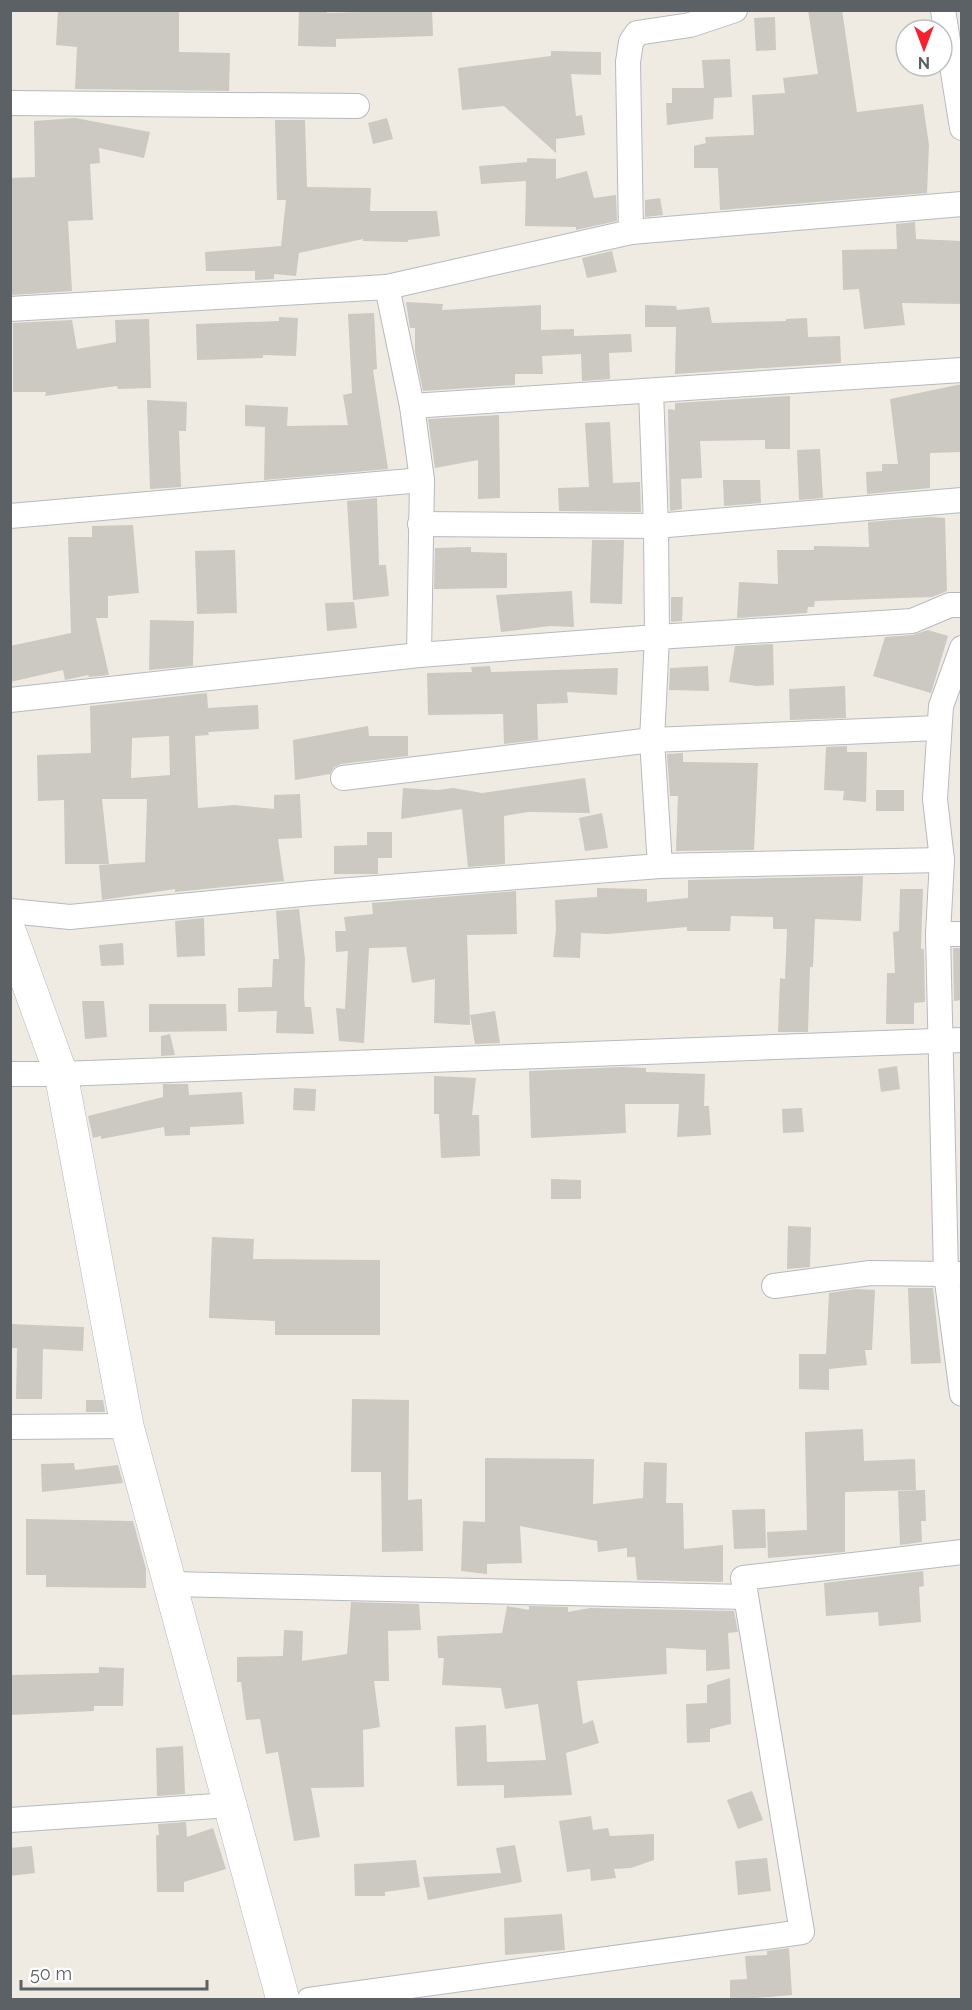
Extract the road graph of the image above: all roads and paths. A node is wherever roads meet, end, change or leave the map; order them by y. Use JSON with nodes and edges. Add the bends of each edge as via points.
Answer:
{"nodes":[{"id":1,"x":735,"y":10,"type":"edge"},
{"id":2,"x":943,"y":10,"type":"edge"},
{"id":3,"x":10,"y":104,"type":"edge"},
{"id":4,"x":357,"y":106,"type":"dead end"},
{"id":5,"x":962,"y":128,"type":"edge"},
{"id":6,"x":962,"y":204,"type":"edge"},
{"id":7,"x":631,"y":232,"type":"junction"},
{"id":8,"x":387,"y":287,"type":"junction"},
{"id":9,"x":10,"y":309,"type":"edge"},
{"id":10,"x":962,"y":370,"type":"edge"},
{"id":11,"x":651,"y":391,"type":"junction"},
{"id":12,"x":412,"y":406,"type":"junction"},
{"id":13,"x":422,"y":480,"type":"junction"},
{"id":14,"x":962,"y":500,"type":"edge"},
{"id":15,"x":10,"y":516,"type":"edge"},
{"id":16,"x":420,"y":525,"type":"junction"},
{"id":17,"x":656,"y":526,"type":"junction"},
{"id":18,"x":962,"y":605,"type":"edge"},
{"id":19,"x":657,"y":637,"type":"junction"},
{"id":20,"x":962,"y":648,"type":"edge"},
{"id":21,"x":419,"y":655,"type":"junction"},
{"id":22,"x":10,"y":700,"type":"edge"},
{"id":23,"x":947,"y":714,"type":"edge"},
{"id":24,"x":652,"y":740,"type":"junction"},
{"id":25,"x":343,"y":778,"type":"dead end"},
{"id":26,"x":951,"y":831,"type":"edge"},
{"id":27,"x":942,"y":861,"type":"junction"},
{"id":28,"x":660,"y":866,"type":"junction"},
{"id":29,"x":10,"y":911,"type":"edge"},
{"id":30,"x":10,"y":933,"type":"edge"},
{"id":31,"x":950,"y":934,"type":"edge"},
{"id":32,"x":951,"y":1039,"type":"edge"},
{"id":33,"x":10,"y":1074,"type":"edge"},
{"id":34,"x":60,"y":1074,"type":"junction"},
{"id":35,"x":954,"y":1274,"type":"edge"},
{"id":36,"x":774,"y":1286,"type":"dead end"},
{"id":37,"x":962,"y":1394,"type":"edge"},
{"id":38,"x":127,"y":1426,"type":"junction"},
{"id":39,"x":10,"y":1427,"type":"edge"},
{"id":40,"x":962,"y":1552,"type":"edge"},
{"id":41,"x":170,"y":1584,"type":"junction"},
{"id":42,"x":746,"y":1597,"type":"junction"},
{"id":43,"x":230,"y":1804,"type":"junction"},
{"id":44,"x":10,"y":1820,"type":"edge"},
{"id":45,"x":284,"y":2000,"type":"edge"},
{"id":46,"x":309,"y":2000,"type":"edge"}],
"edges":[{"from":1,"to":7,"type":"street","via":[[690,25],[637,33],[630,42]]},
{"from":2,"to":5,"type":"street"},
{"from":3,"to":4,"type":"street"},
{"from":6,"to":7,"type":"street"},
{"from":7,"to":8,"type":"street"},
{"from":8,"to":9,"type":"street"},
{"from":8,"to":12,"type":"street"},
{"from":10,"to":11,"type":"street"},
{"from":11,"to":12,"type":"street"},
{"from":11,"to":17,"type":"street"},
{"from":12,"to":13,"type":"street"},
{"from":13,"to":15,"type":"street"},
{"from":13,"to":16,"type":"street"},
{"from":14,"to":17,"type":"street"},
{"from":16,"to":17,"type":"street"},
{"from":16,"to":21,"type":"street"},
{"from":17,"to":19,"type":"street"},
{"from":18,"to":19,"type":"street","via":[[950,605],[912,621]]},
{"from":19,"to":21,"type":"street"},
{"from":19,"to":24,"type":"street"},
{"from":20,"to":23,"type":"street"},
{"from":21,"to":22,"type":"street"},
{"from":23,"to":24,"type":"street"},
{"from":23,"to":26,"type":"street","via":[[935,799]]},
{"from":24,"to":25,"type":"street"},
{"from":24,"to":28,"type":"street"},
{"from":26,"to":27,"type":"street"},
{"from":27,"to":28,"type":"street"},
{"from":27,"to":31,"type":"street"},
{"from":28,"to":29,"type":"street","via":[[70,916]]},
{"from":30,"to":34,"type":"street"},
{"from":31,"to":32,"type":"street"},
{"from":32,"to":34,"type":"street"},
{"from":32,"to":35,"type":"street"},
{"from":33,"to":34,"type":"street"},
{"from":34,"to":38,"type":"street"},
{"from":35,"to":36,"type":"street","via":[[870,1273]]},
{"from":35,"to":37,"type":"street"},
{"from":38,"to":39,"type":"street"},
{"from":38,"to":41,"type":"street"},
{"from":40,"to":42,"type":"street","via":[[743,1578]]},
{"from":41,"to":42,"type":"street"},
{"from":41,"to":43,"type":"street"},
{"from":42,"to":46,"type":"street","via":[[802,1932]]},
{"from":43,"to":44,"type":"street"},
{"from":43,"to":45,"type":"street"}]}
